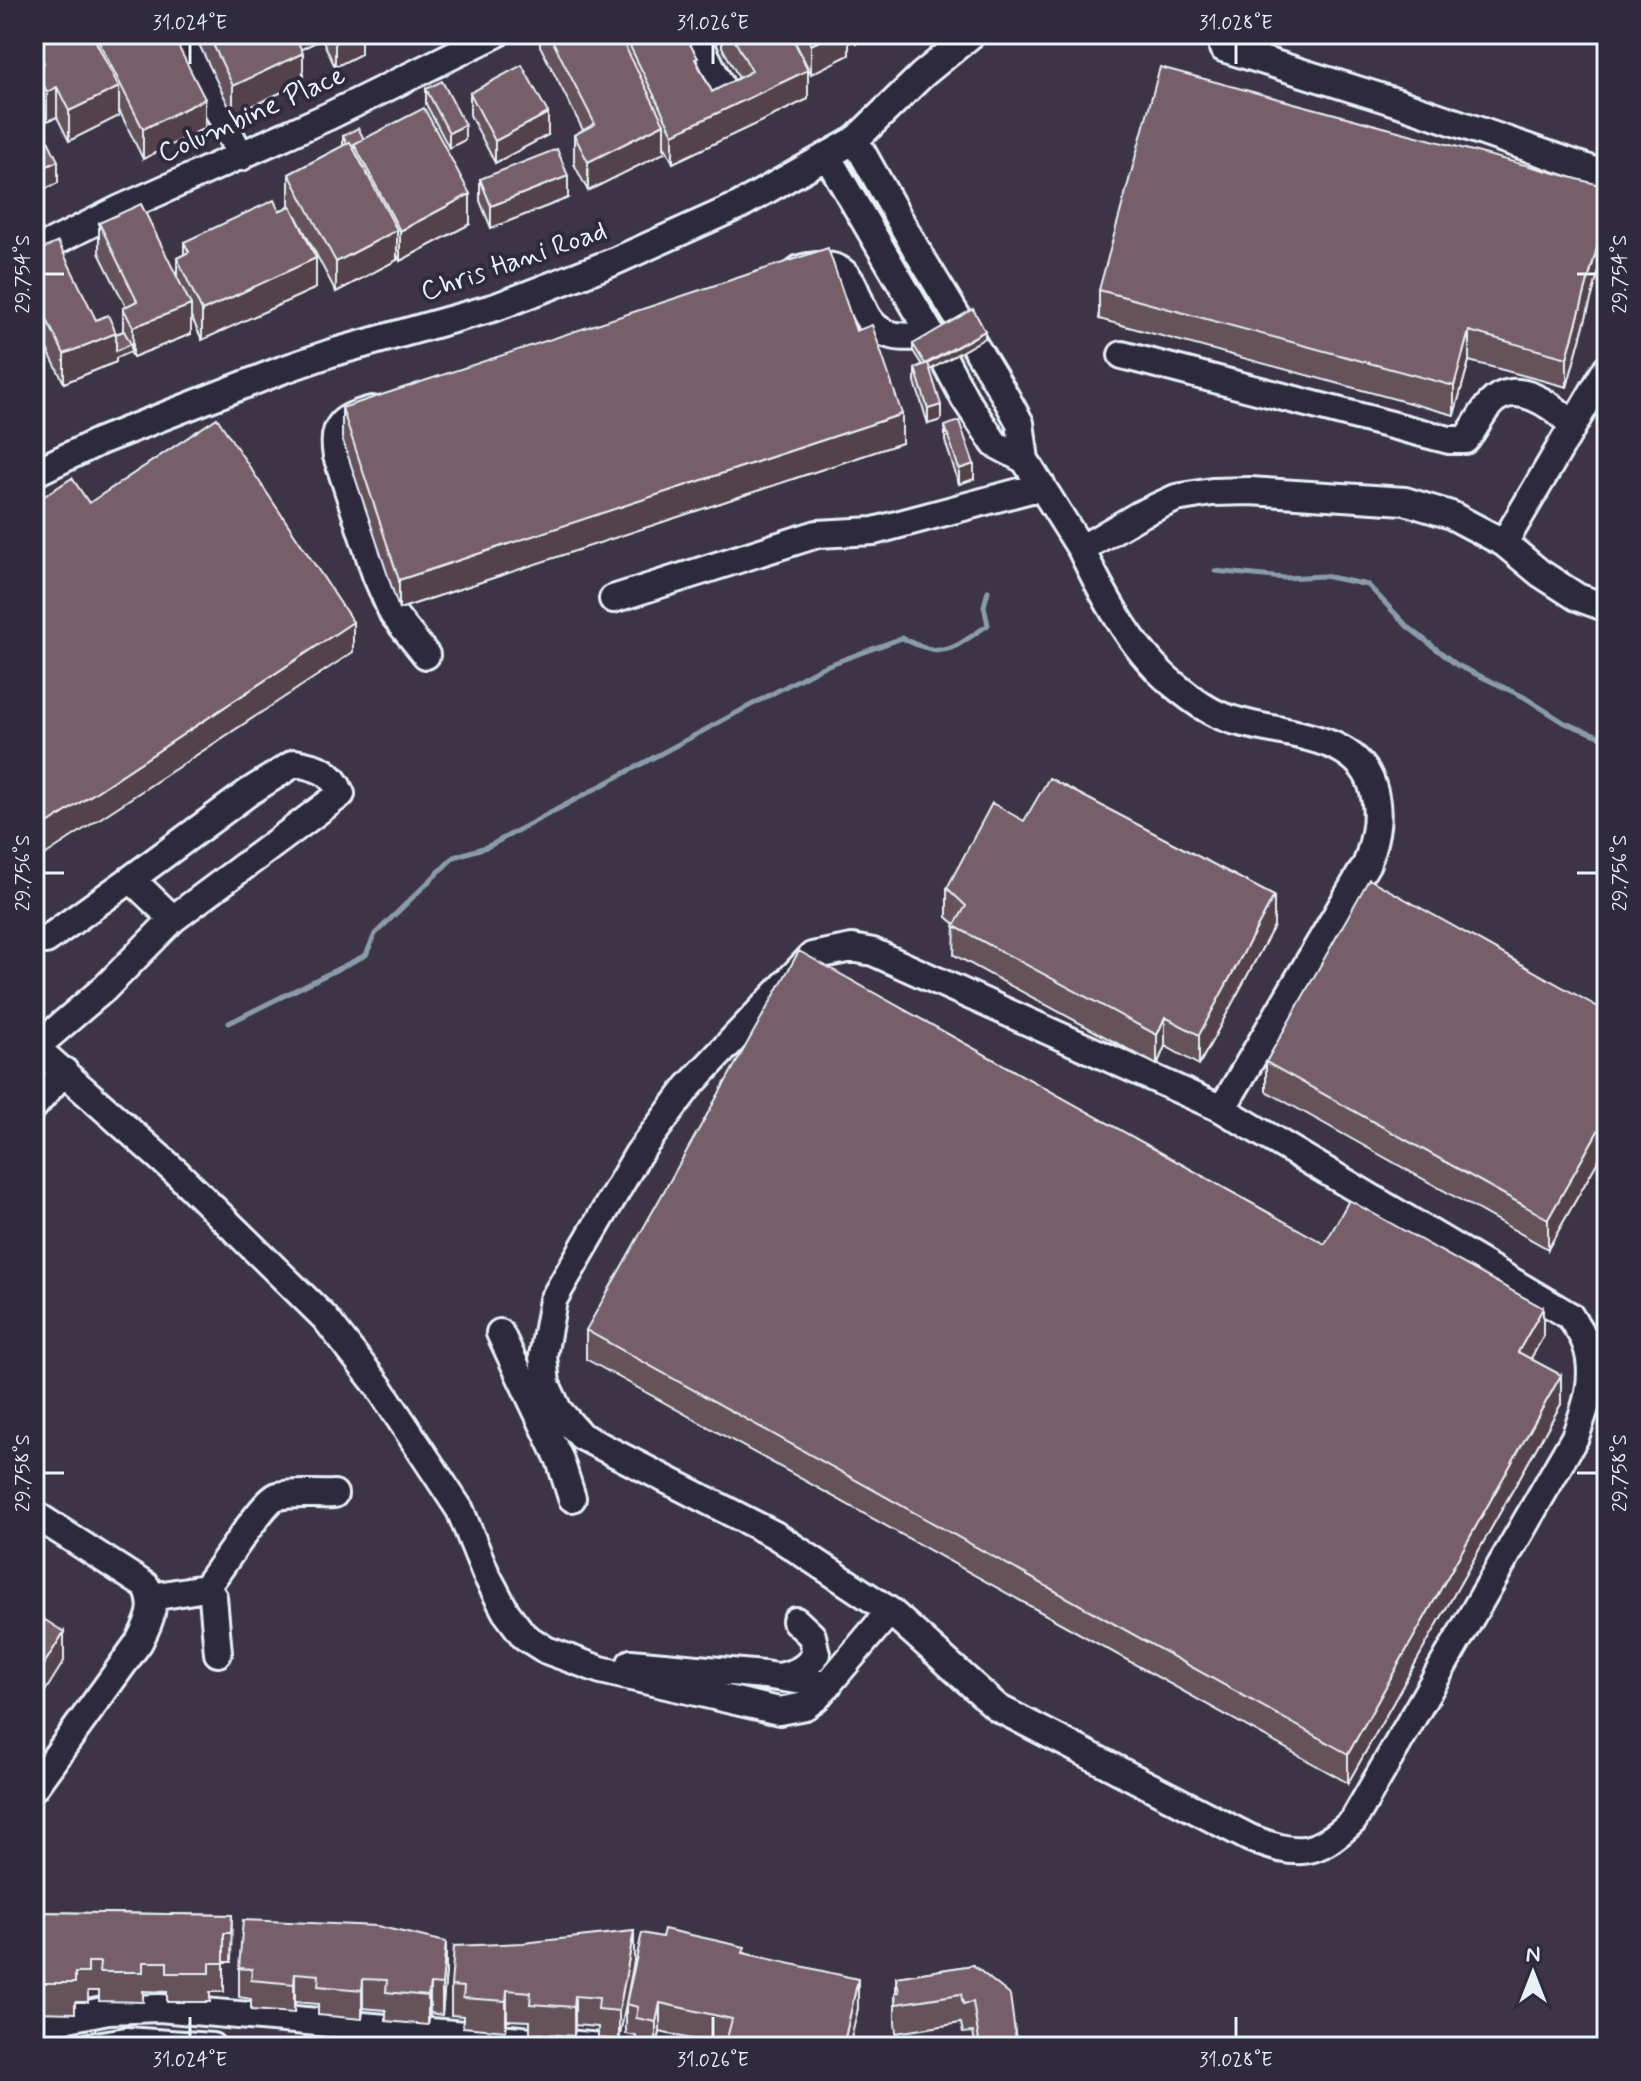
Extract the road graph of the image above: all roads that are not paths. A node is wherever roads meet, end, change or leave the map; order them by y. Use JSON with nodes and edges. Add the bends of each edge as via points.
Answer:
{"nodes":[{"id":1,"x":180,"y":34,"type":"edge"},
{"id":2,"x":496,"y":34,"type":"edge"},
{"id":3,"x":695,"y":34,"type":"edge"},
{"id":4,"x":972,"y":34,"type":"edge"},
{"id":5,"x":1223,"y":48,"type":"dead end"},
{"id":6,"x":725,"y":95,"type":"edge"},
{"id":7,"x":855,"y":140,"type":"junction"},
{"id":8,"x":827,"y":156,"type":"junction"},
{"id":9,"x":241,"y":157,"type":"junction"},
{"id":10,"x":1607,"y":175,"type":"edge"},
{"id":11,"x":34,"y":252,"type":"edge"},
{"id":12,"x":772,"y":281,"type":"edge"},
{"id":13,"x":932,"y":336,"type":"junction"},
{"id":14,"x":1122,"y":355,"type":"dead end"},
{"id":15,"x":1607,"y":368,"type":"edge"},
{"id":16,"x":391,"y":404,"type":"edge"},
{"id":17,"x":1572,"y":425,"type":"junction"},
{"id":18,"x":1025,"y":460,"type":"junction"},
{"id":19,"x":34,"y":473,"type":"edge"},
{"id":20,"x":1042,"y":486,"type":"junction"},
{"id":21,"x":1504,"y":543,"type":"junction"},
{"id":22,"x":1081,"y":549,"type":"junction"},
{"id":23,"x":613,"y":599,"type":"dead end"},
{"id":24,"x":1607,"y":608,"type":"edge"},
{"id":25,"x":426,"y":655,"type":"dead end"},
{"id":26,"x":131,"y":879,"type":"junction"},
{"id":27,"x":173,"y":919,"type":"junction"},
{"id":28,"x":46,"y":940,"type":"dead end"},
{"id":29,"x":35,"y":1047,"type":"edge"},
{"id":30,"x":64,"y":1071,"type":"junction"},
{"id":31,"x":34,"y":1106,"type":"edge"},
{"id":32,"x":1222,"y":1109,"type":"junction"},
{"id":33,"x":500,"y":1333,"type":"dead end"},
{"id":34,"x":334,"y":1494,"type":"dead end"},
{"id":35,"x":572,"y":1498,"type":"dead end"},
{"id":36,"x":34,"y":1514,"type":"edge"},
{"id":37,"x":205,"y":1588,"type":"junction"},
{"id":38,"x":152,"y":1597,"type":"junction"},
{"id":39,"x":890,"y":1611,"type":"junction"},
{"id":40,"x":796,"y":1621,"type":"dead end"},
{"id":41,"x":218,"y":1653,"type":"dead end"},
{"id":42,"x":560,"y":1656,"type":"junction"},
{"id":43,"x":779,"y":1677,"type":"junction"},
{"id":44,"x":828,"y":1685,"type":"junction"},
{"id":45,"x":34,"y":1787,"type":"edge"},
{"id":46,"x":34,"y":2025,"type":"edge"},
{"id":47,"x":90,"y":2047,"type":"edge"},
{"id":48,"x":212,"y":2047,"type":"edge"},
{"id":49,"x":601,"y":2047,"type":"edge"}],
"edges":[{"from":1,"to":9,"type":"street"},
{"from":2,"to":9,"type":"street","name":"Columbine Place"},
{"from":3,"to":6,"type":"street"},
{"from":4,"to":7,"type":"street","name":"Chris Hani Road"},
{"from":5,"to":10,"type":"street"},
{"from":7,"to":8,"type":"street","name":"Chris Hani Road"},
{"from":7,"to":18,"type":"street","via":[[1020,423]]},
{"from":8,"to":13,"type":"street"},
{"from":8,"to":19,"type":"street","name":"Chris Hani Road","via":[[740,205],[613,262],[496,307],[282,370],[100,441]]},
{"from":9,"to":11,"type":"street","name":"Columbine Place"},
{"from":12,"to":13,"type":"street","via":[[831,265],[850,277],[873,324],[888,334]]},
{"from":13,"to":18,"type":"street","via":[[995,444]]},
{"from":14,"to":17,"type":"street","via":[[1449,440],[1465,440],[1490,403],[1507,393],[1529,395]]},
{"from":15,"to":17,"type":"street"},
{"from":16,"to":25,"type":"street","via":[[357,414],[338,426],[334,439],[376,575],[393,614]]},
{"from":17,"to":21,"type":"street"},
{"from":18,"to":20,"type":"street"},
{"from":20,"to":22,"type":"street"},
{"from":20,"to":23,"type":"street","via":[[874,531],[817,534]]},
{"from":21,"to":22,"type":"street","via":[[1451,515],[1405,501],[1225,492],[1176,498]]},
{"from":21,"to":24,"type":"street","via":[[1577,597]]},
{"from":22,"to":32,"type":"street","via":[[1130,637],[1176,687],[1218,714],[1330,744],[1356,757],[1377,799],[1377,830],[1367,863]]},
{"from":26,"to":27,"type":"street"},
{"from":26,"to":27,"type":"street","via":[[295,763],[326,771],[336,781],[341,794]]},
{"from":26,"to":28,"type":"street"},
{"from":27,"to":29,"type":"street","via":[[105,988]]},
{"from":29,"to":30,"type":"street"},
{"from":30,"to":31,"type":"street"},
{"from":30,"to":42,"type":"street","via":[[325,1318],[379,1387],[460,1510],[506,1612],[524,1636]]},
{"from":32,"to":39,"type":"street","via":[[873,952],[852,948],[812,956],[688,1087],[638,1154],[553,1300],[543,1356],[546,1384],[558,1410],[581,1436],[775,1535]]},
{"from":32,"to":39,"type":"street","via":[[1570,1316],[1586,1343],[1591,1369],[1589,1399],[1575,1437],[1353,1821],[1331,1841],[1305,1851],[1278,1849],[1250,1838],[998,1708]]},
{"from":33,"to":35,"type":"street","via":[[560,1460]]},
{"from":34,"to":37,"type":"street","via":[[275,1496]]},
{"from":36,"to":38,"type":"street","via":[[146,1586]]},
{"from":37,"to":38,"type":"street"},
{"from":37,"to":41,"type":"street","via":[[213,1597]]},
{"from":38,"to":45,"type":"street","via":[[152,1615],[139,1642]]},
{"from":39,"to":44,"type":"street"},
{"from":40,"to":43,"type":"street","via":[[812,1636],[816,1654],[799,1672]]},
{"from":42,"to":43,"type":"street"},
{"from":42,"to":44,"type":"street","via":[[779,1711],[805,1706]]},
{"from":43,"to":44,"type":"street"},
{"from":46,"to":49,"type":"street","via":[[108,2010],[159,2008]]},
{"from":47,"to":48,"type":"street","via":[[126,2041]]}]}
